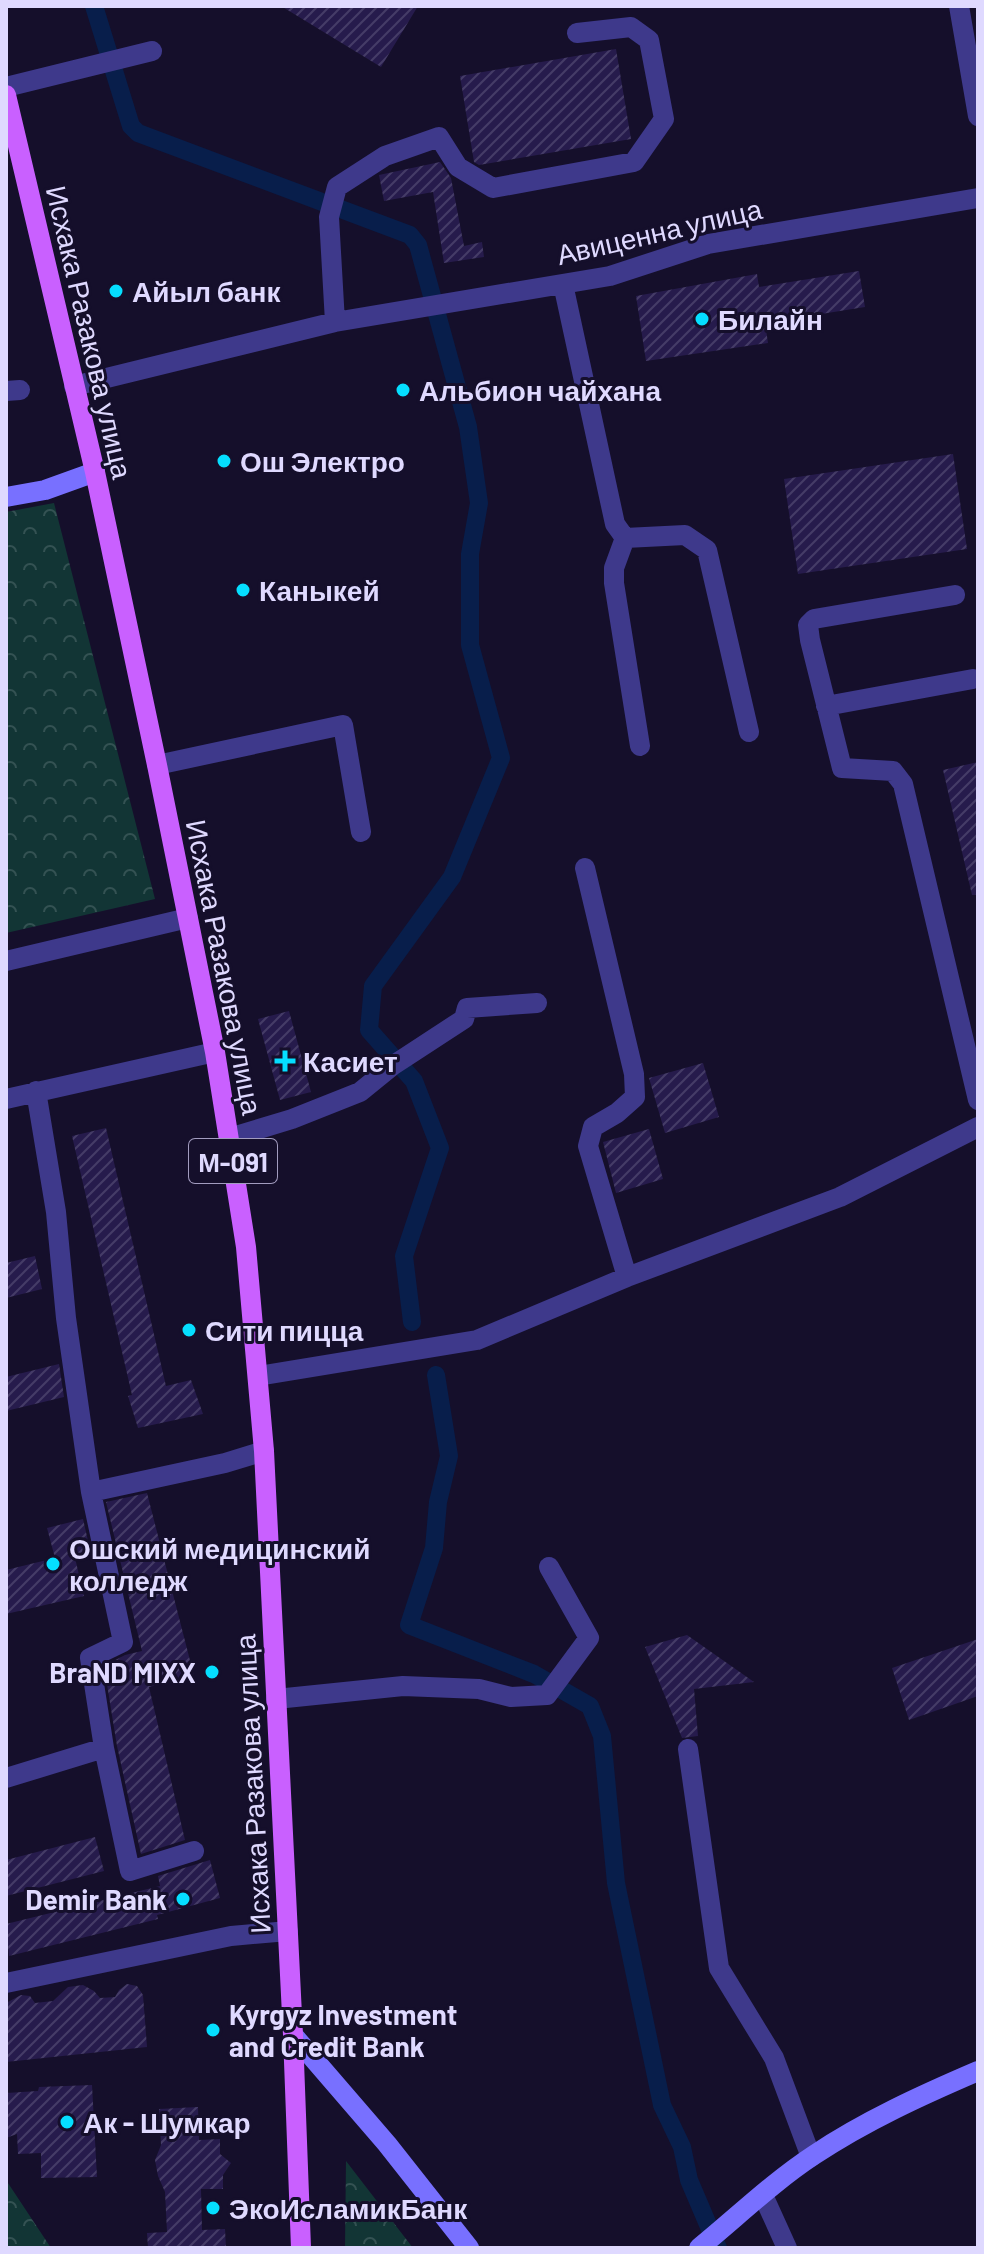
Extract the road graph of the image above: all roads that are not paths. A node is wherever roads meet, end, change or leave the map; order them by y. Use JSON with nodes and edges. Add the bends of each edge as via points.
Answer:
{"nodes":[{"id":1,"x":959,"y":6,"type":"edge"},
{"id":2,"x":577,"y":33,"type":"dead end"},
{"id":3,"x":144,"y":52,"type":"dead end"},
{"id":4,"x":6,"y":87,"type":"edge"},
{"id":5,"x":6,"y":95,"type":"edge"},
{"id":6,"x":978,"y":116,"type":"edge"},
{"id":7,"x":978,"y":198,"type":"edge"},
{"id":8,"x":563,"y":284,"type":"junction"},
{"id":9,"x":335,"y":322,"type":"junction"},
{"id":10,"x":74,"y":386,"type":"junction"},
{"id":11,"x":95,"y":472,"type":"junction"},
{"id":12,"x":6,"y":497,"type":"edge"},
{"id":13,"x":625,"y":538,"type":"junction"},
{"id":14,"x":955,"y":595,"type":"dead end"},
{"id":15,"x":973,"y":679,"type":"dead end"},
{"id":16,"x":826,"y":706,"type":"junction"},
{"id":17,"x":749,"y":732,"type":"dead end"},
{"id":18,"x":640,"y":746,"type":"dead end"},
{"id":19,"x":157,"y":765,"type":"junction"},
{"id":20,"x":361,"y":832,"type":"dead end"},
{"id":21,"x":585,"y":868,"type":"dead end"},
{"id":22,"x":188,"y":918,"type":"junction"},
{"id":23,"x":6,"y":961,"type":"edge"},
{"id":24,"x":537,"y":1003,"type":"dead end"},
{"id":25,"x":215,"y":1052,"type":"junction"},
{"id":26,"x":36,"y":1091,"type":"junction"},
{"id":27,"x":6,"y":1099,"type":"edge"},
{"id":28,"x":978,"y":1100,"type":"edge"},
{"id":29,"x":978,"y":1127,"type":"edge"},
{"id":30,"x":229,"y":1138,"type":"junction"},
{"id":31,"x":627,"y":1277,"type":"junction"},
{"id":32,"x":258,"y":1376,"type":"junction"},
{"id":33,"x":264,"y":1451,"type":"junction"},
{"id":34,"x":91,"y":1492,"type":"junction"},
{"id":35,"x":549,"y":1567,"type":"dead end"},
{"id":36,"x":276,"y":1699,"type":"junction"},
{"id":37,"x":104,"y":1748,"type":"junction"},
{"id":38,"x":688,"y":1749,"type":"dead end"},
{"id":39,"x":6,"y":1778,"type":"edge"},
{"id":40,"x":194,"y":1851,"type":"dead end"},
{"id":41,"x":288,"y":1931,"type":"junction"},
{"id":42,"x":6,"y":1983,"type":"edge"},
{"id":43,"x":293,"y":2035,"type":"junction"},
{"id":44,"x":978,"y":2071,"type":"edge"},
{"id":45,"x":811,"y":2157,"type":"junction"},
{"id":46,"x":763,"y":2195,"type":"junction"},
{"id":47,"x":301,"y":2248,"type":"edge"},
{"id":48,"x":469,"y":2248,"type":"edge"},
{"id":49,"x":699,"y":2248,"type":"edge"},
{"id":50,"x":787,"y":2248,"type":"edge"}],
"edges":[{"from":1,"to":6,"type":"street"},
{"from":2,"to":9,"type":"street","via":[[631,27],[649,40],[664,119],[634,162],[493,188],[458,167],[439,137],[385,156],[337,187],[329,217]]},
{"from":3,"to":4,"type":"street"},
{"from":5,"to":10,"type":"main road","name":"Исхака Разакова улица","number":"М-091"},
{"from":7,"to":8,"type":"street","name":"Авиценна улица","via":[[708,244],[610,276]]},
{"from":8,"to":9,"type":"street","name":"Авиценна улица"},
{"from":8,"to":13,"type":"street","via":[[615,524]]},
{"from":9,"to":10,"type":"street"},
{"from":10,"to":11,"type":"main road","name":"Исхака Разакова улица","number":"М-091"},
{"from":11,"to":12,"type":"main road"},
{"from":11,"to":19,"type":"main road","name":"Исхака Разакова улица","number":"М-091"},
{"from":13,"to":17,"type":"street","via":[[685,535],[707,550]]},
{"from":13,"to":18,"type":"street","via":[[614,583]]},
{"from":14,"to":16,"type":"street","via":[[814,619],[808,625],[810,640]]},
{"from":15,"to":16,"type":"street"},
{"from":16,"to":28,"type":"street","via":[[842,768],[893,771],[903,784]]},
{"from":19,"to":20,"type":"street","via":[[343,725]]},
{"from":19,"to":22,"type":"main road","name":"Исхака Разакова улица","number":"М-091"},
{"from":21,"to":31,"type":"street","via":[[634,1074],[635,1097],[593,1127],[588,1146]]},
{"from":22,"to":23,"type":"street"},
{"from":22,"to":25,"type":"main road","name":"Исхака Разакова улица","number":"М-091"},
{"from":24,"to":30,"type":"street","via":[[467,1008],[464,1019],[360,1092]]},
{"from":25,"to":26,"type":"street"},
{"from":25,"to":30,"type":"main road","name":"Исхака Разакова улица","number":"М-091"},
{"from":26,"to":27,"type":"street"},
{"from":26,"to":34,"type":"street"},
{"from":29,"to":31,"type":"street","via":[[840,1197]]},
{"from":30,"to":32,"type":"main road","name":"Исхака Разакова улица","number":"М-091"},
{"from":31,"to":32,"type":"street","via":[[477,1340]]},
{"from":32,"to":33,"type":"main road","name":"Исхака Разакова улица","number":"М-091"},
{"from":33,"to":34,"type":"street"},
{"from":33,"to":36,"type":"main road","name":"Исхака Разакова улица","number":"М-091"},
{"from":34,"to":37,"type":"street","via":[[123,1642],[90,1658]]},
{"from":35,"to":36,"type":"street","via":[[589,1638],[547,1695],[511,1697],[479,1689],[403,1686]]},
{"from":36,"to":41,"type":"main road","name":"Исхака Разакова улица","number":"М-091"},
{"from":37,"to":39,"type":"street"},
{"from":37,"to":40,"type":"street","via":[[130,1871]]},
{"from":38,"to":45,"type":"street","via":[[719,1968],[774,2058]]},
{"from":41,"to":42,"type":"street","via":[[231,1936]]},
{"from":41,"to":43,"type":"main road","name":"Исхака Разакова улица","number":"М-091"},
{"from":43,"to":47,"type":"main road","name":"Исхака Разакова улица","number":"М-091"},
{"from":43,"to":48,"type":"main road"},
{"from":44,"to":45,"type":"main road"},
{"from":45,"to":46,"type":"main road"},
{"from":46,"to":49,"type":"main road"},
{"from":46,"to":50,"type":"street"}]}
